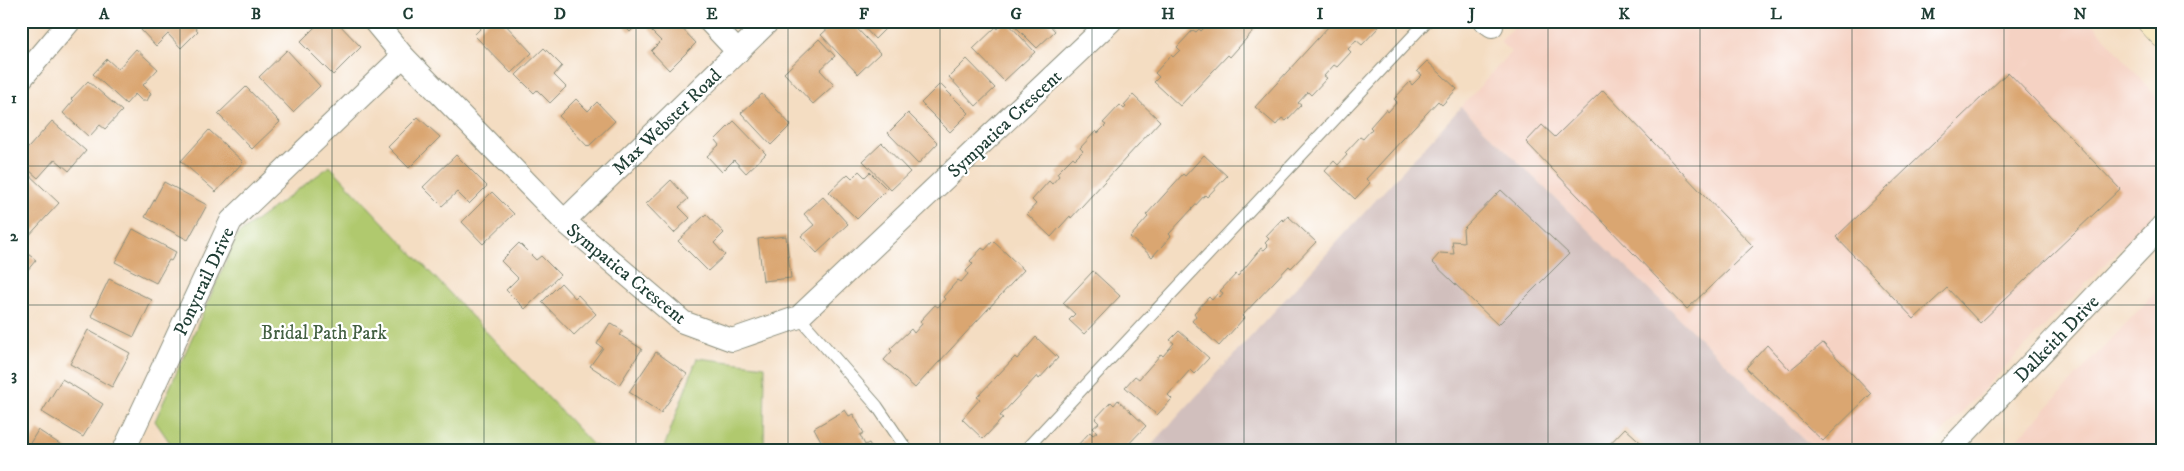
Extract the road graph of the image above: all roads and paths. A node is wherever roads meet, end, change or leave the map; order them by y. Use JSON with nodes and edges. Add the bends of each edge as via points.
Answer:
{"nodes":[{"id":1,"x":70,"y":21,"type":"edge"},
{"id":2,"x":374,"y":21,"type":"edge"},
{"id":3,"x":709,"y":21,"type":"edge"},
{"id":4,"x":769,"y":21,"type":"edge"},
{"id":5,"x":1111,"y":21,"type":"edge"},
{"id":6,"x":1427,"y":21,"type":"edge"},
{"id":7,"x":2151,"y":21,"type":"edge"},
{"id":8,"x":2163,"y":34,"type":"edge"},
{"id":9,"x":738,"y":52,"type":"junction"},
{"id":10,"x":404,"y":56,"type":"junction"},
{"id":11,"x":21,"y":79,"type":"edge"},
{"id":12,"x":564,"y":221,"type":"junction"},
{"id":13,"x":2163,"y":225,"type":"edge"},
{"id":14,"x":799,"y":317,"type":"junction"},
{"id":15,"x":124,"y":450,"type":"edge"},
{"id":16,"x":907,"y":450,"type":"edge"},
{"id":17,"x":1025,"y":450,"type":"edge"},
{"id":18,"x":1949,"y":450,"type":"edge"}],
"edges":[{"from":1,"to":11,"type":"street"},
{"from":2,"to":10,"type":"street","name":"Sympatica Crescent"},
{"from":3,"to":9,"type":"street"},
{"from":4,"to":9,"type":"street","name":"Max Webster Road"},
{"from":5,"to":14,"type":"street","name":"Sympatica Crescent"},
{"from":6,"to":17,"type":"lane"},
{"from":7,"to":8,"type":"main road"},
{"from":9,"to":12,"type":"street","name":"Max Webster Road"},
{"from":10,"to":12,"type":"street","name":"Sympatica Crescent"},
{"from":10,"to":15,"type":"street","name":"Ponytrail Drive","via":[[231,221]]},
{"from":12,"to":14,"type":"street","name":"Sympatica Crescent","via":[[683,322],[732,340]]},
{"from":13,"to":18,"type":"street","name":"Dalkeith Drive"},
{"from":14,"to":16,"type":"lane","via":[[877,406]]}]}
